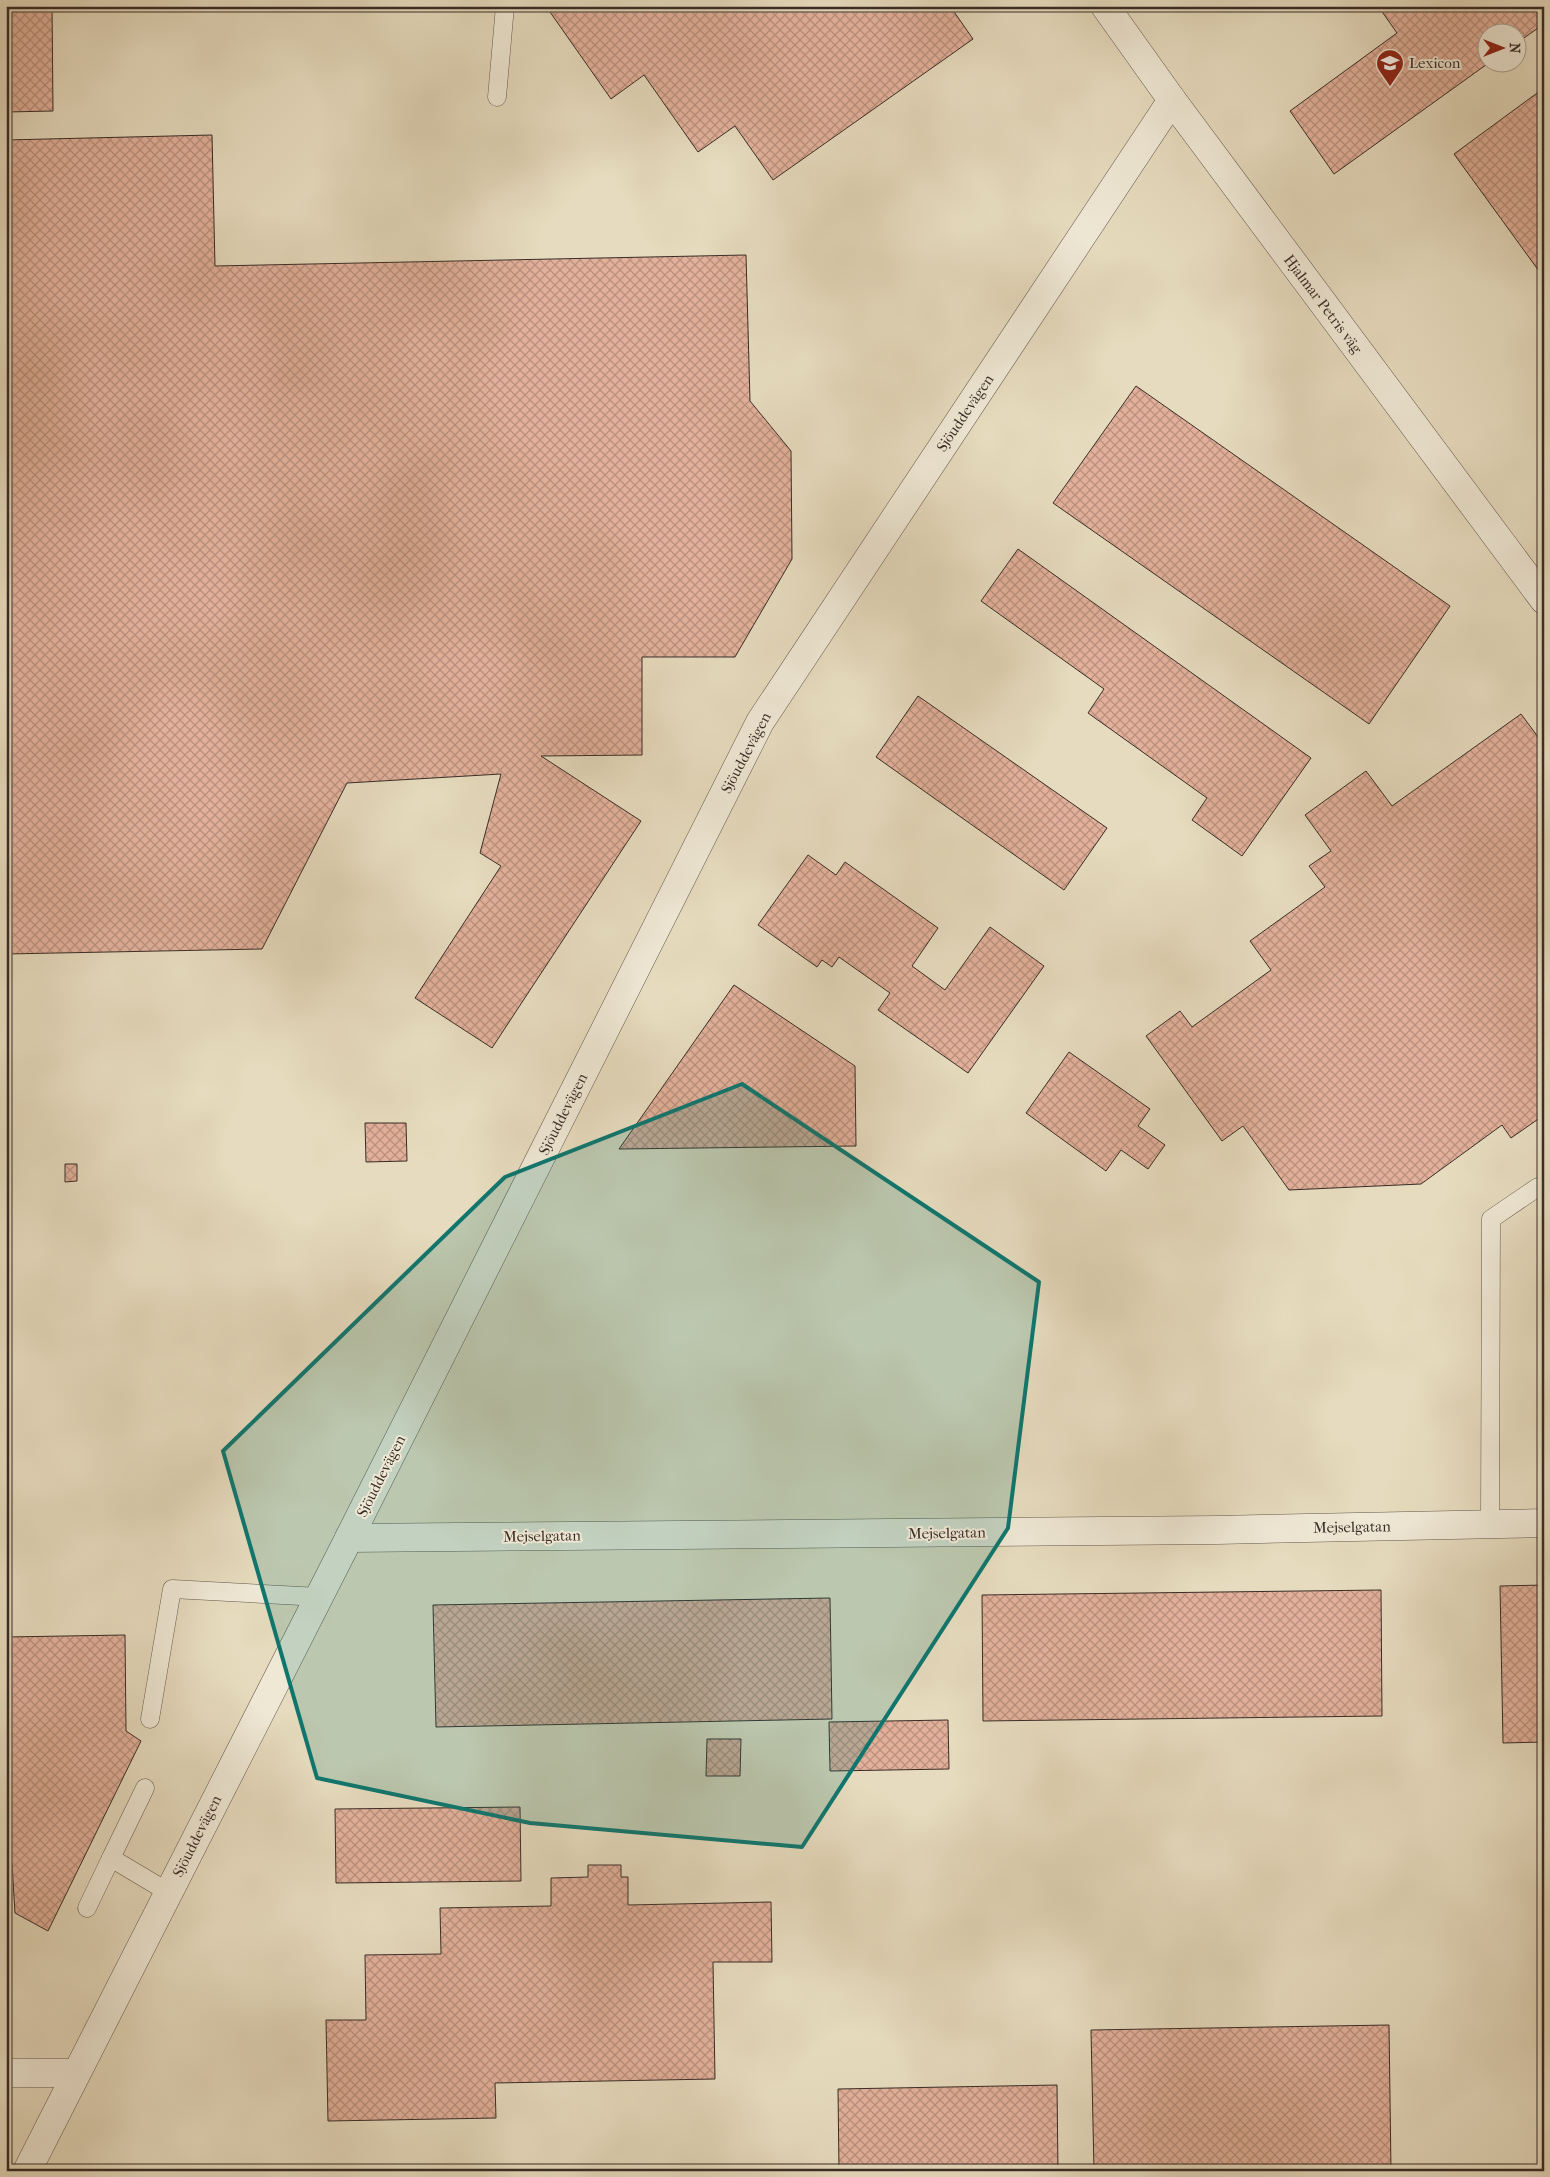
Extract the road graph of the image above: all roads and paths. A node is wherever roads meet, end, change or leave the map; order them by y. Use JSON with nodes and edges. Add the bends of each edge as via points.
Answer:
{"nodes":[{"id":1,"x":505,"y":6,"type":"edge"},
{"id":2,"x":1105,"y":6,"type":"edge"},
{"id":3,"x":496,"y":97,"type":"dead end"},
{"id":4,"x":1172,"y":100,"type":"junction"},
{"id":5,"x":1544,"y":600,"type":"edge"},
{"id":6,"x":1544,"y":1188,"type":"edge"},
{"id":7,"x":1544,"y":1523,"type":"edge"},
{"id":8,"x":1490,"y":1524,"type":"junction"},
{"id":9,"x":349,"y":1538,"type":"junction"},
{"id":10,"x":320,"y":1597,"type":"junction"},
{"id":11,"x":150,"y":1718,"type":"dead end"},
{"id":12,"x":144,"y":1788,"type":"dead end"},
{"id":13,"x":111,"y":1858,"type":"junction"},
{"id":14,"x":168,"y":1892,"type":"junction"},
{"id":15,"x":87,"y":1908,"type":"dead end"},
{"id":16,"x":6,"y":2073,"type":"edge"},
{"id":17,"x":75,"y":2073,"type":"junction"},
{"id":18,"x":27,"y":2171,"type":"edge"}],
"edges":[{"from":1,"to":3,"type":"lane"},
{"from":2,"to":4,"type":"street","name":"Hjalmar Petris väg"},
{"from":4,"to":5,"type":"street","name":"Hjalmar Petris väg"},
{"from":4,"to":9,"type":"street","name":"Sjöuddevägen","via":[[760,722]]},
{"from":6,"to":8,"type":"lane","via":[[1538,1187],[1491,1219]]},
{"from":7,"to":8,"type":"street","name":"Mejselgatan"},
{"from":8,"to":9,"type":"street","name":"Mejselgatan","via":[[1187,1531]]},
{"from":9,"to":10,"type":"street","name":"Sjöuddevägen"},
{"from":10,"to":11,"type":"lane","via":[[172,1589]]},
{"from":10,"to":14,"type":"street","name":"Sjöuddevägen"},
{"from":12,"to":13,"type":"lane"},
{"from":13,"to":14,"type":"lane"},
{"from":13,"to":15,"type":"lane"},
{"from":14,"to":17,"type":"street","name":"Sjöuddevägen"},
{"from":16,"to":17,"type":"street"},
{"from":17,"to":18,"type":"street","name":"Sjöuddevägen"}]}
